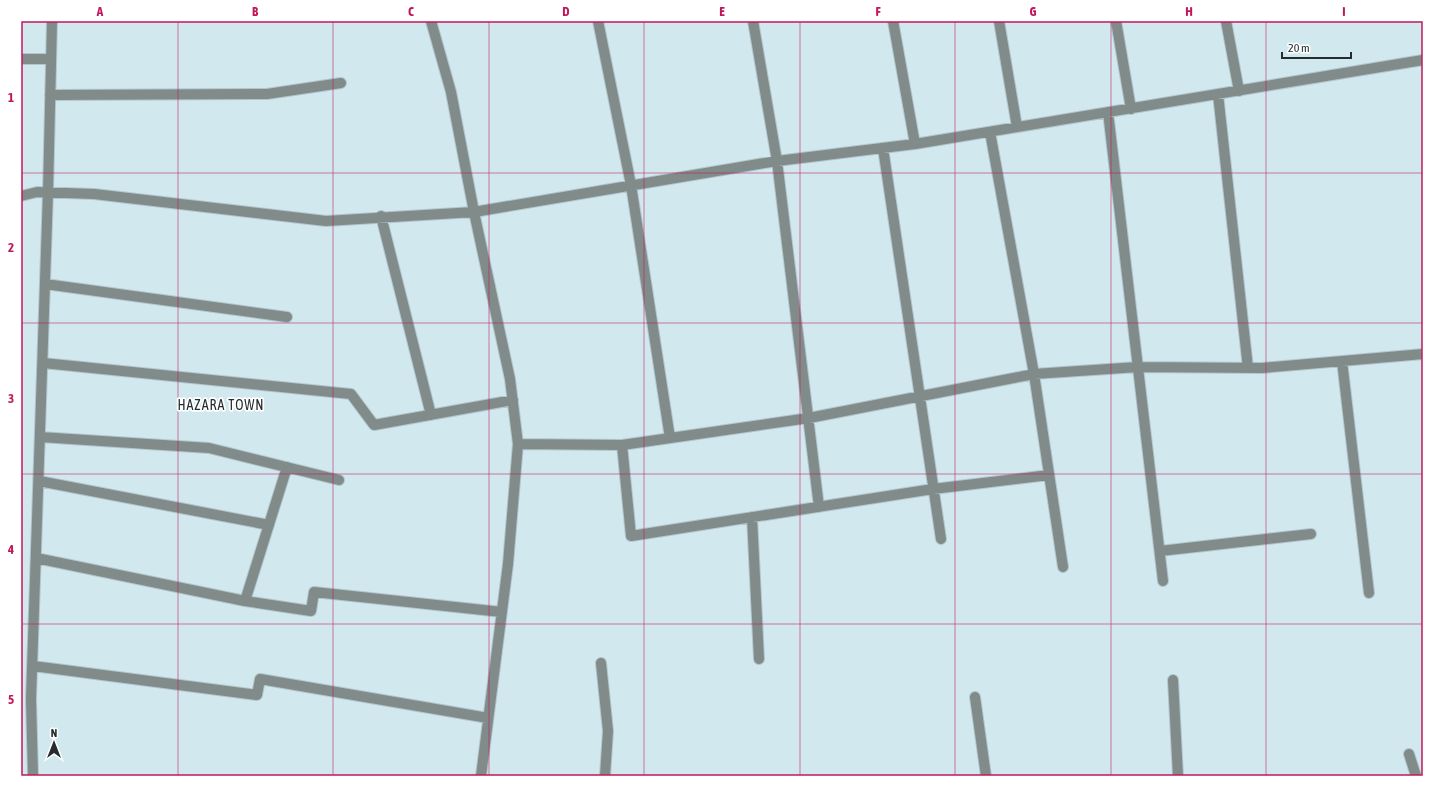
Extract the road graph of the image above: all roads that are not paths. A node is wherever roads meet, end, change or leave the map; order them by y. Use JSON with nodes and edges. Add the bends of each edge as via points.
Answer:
{"nodes":[{"id":1,"x":52,"y":21,"type":"edge"},
{"id":2,"x":431,"y":21,"type":"edge"},
{"id":3,"x":598,"y":21,"type":"edge"},
{"id":4,"x":753,"y":21,"type":"edge"},
{"id":5,"x":893,"y":21,"type":"edge"},
{"id":6,"x":999,"y":21,"type":"edge"},
{"id":7,"x":1116,"y":21,"type":"edge"},
{"id":8,"x":1226,"y":21,"type":"edge"},
{"id":9,"x":21,"y":59,"type":"edge"},
{"id":10,"x":51,"y":59,"type":"junction"},
{"id":11,"x":1423,"y":60,"type":"edge"},
{"id":12,"x":341,"y":83,"type":"dead end"},
{"id":13,"x":1239,"y":91,"type":"junction"},
{"id":14,"x":1218,"y":94,"type":"junction"},
{"id":15,"x":50,"y":95,"type":"junction"},
{"id":16,"x":1131,"y":109,"type":"junction"},
{"id":17,"x":1108,"y":112,"type":"junction"},
{"id":18,"x":1017,"y":128,"type":"junction"},
{"id":19,"x":990,"y":132,"type":"junction"},
{"id":20,"x":915,"y":144,"type":"junction"},
{"id":21,"x":883,"y":148,"type":"junction"},
{"id":22,"x":777,"y":161,"type":"junction"},
{"id":23,"x":631,"y":186,"type":"junction"},
{"id":24,"x":48,"y":192,"type":"junction"},
{"id":25,"x":21,"y":196,"type":"edge"},
{"id":26,"x":474,"y":212,"type":"junction"},
{"id":27,"x":381,"y":216,"type":"junction"},
{"id":28,"x":45,"y":284,"type":"junction"},
{"id":29,"x":287,"y":316,"type":"dead end"},
{"id":30,"x":1423,"y":354,"type":"edge"},
{"id":31,"x":1342,"y":361,"type":"junction"},
{"id":32,"x":43,"y":363,"type":"junction"},
{"id":33,"x":1138,"y":367,"type":"junction"},
{"id":34,"x":1248,"y":368,"type":"junction"},
{"id":35,"x":1034,"y":374,"type":"junction"},
{"id":36,"x":920,"y":396,"type":"junction"},
{"id":37,"x":513,"y":400,"type":"junction"},
{"id":38,"x":431,"y":414,"type":"junction"},
{"id":39,"x":809,"y":418,"type":"junction"},
{"id":40,"x":40,"y":437,"type":"junction"},
{"id":41,"x":670,"y":438,"type":"junction"},
{"id":42,"x":518,"y":444,"type":"junction"},
{"id":43,"x":622,"y":445,"type":"junction"},
{"id":44,"x":287,"y":467,"type":"junction"},
{"id":45,"x":1049,"y":475,"type":"junction"},
{"id":46,"x":339,"y":480,"type":"dead end"},
{"id":47,"x":39,"y":481,"type":"junction"},
{"id":48,"x":933,"y":489,"type":"junction"},
{"id":49,"x":820,"y":507,"type":"junction"},
{"id":50,"x":752,"y":517,"type":"junction"},
{"id":51,"x":269,"y":525,"type":"junction"},
{"id":52,"x":1310,"y":534,"type":"dead end"},
{"id":53,"x":941,"y":539,"type":"dead end"},
{"id":54,"x":1160,"y":551,"type":"junction"},
{"id":55,"x":36,"y":558,"type":"junction"},
{"id":56,"x":1063,"y":567,"type":"dead end"},
{"id":57,"x":1163,"y":581,"type":"dead end"},
{"id":58,"x":1369,"y":593,"type":"dead end"},
{"id":59,"x":245,"y":601,"type":"junction"},
{"id":60,"x":502,"y":612,"type":"junction"},
{"id":61,"x":758,"y":659,"type":"dead end"},
{"id":62,"x":601,"y":663,"type":"dead end"},
{"id":63,"x":33,"y":666,"type":"junction"},
{"id":64,"x":1173,"y":680,"type":"dead end"},
{"id":65,"x":975,"y":697,"type":"dead end"},
{"id":66,"x":488,"y":718,"type":"junction"},
{"id":67,"x":26,"y":754,"type":"edge"},
{"id":68,"x":1409,"y":754,"type":"dead end"},
{"id":69,"x":32,"y":776,"type":"edge"},
{"id":70,"x":481,"y":776,"type":"edge"},
{"id":71,"x":604,"y":776,"type":"edge"},
{"id":72,"x":986,"y":776,"type":"edge"},
{"id":73,"x":1178,"y":776,"type":"edge"},
{"id":74,"x":1416,"y":776,"type":"edge"}],
"edges":[{"from":1,"to":10,"type":"street"},
{"from":2,"to":26,"type":"street","via":[[451,92]]},
{"from":3,"to":23,"type":"street"},
{"from":4,"to":22,"type":"street"},
{"from":5,"to":20,"type":"street"},
{"from":6,"to":18,"type":"street"},
{"from":7,"to":16,"type":"street"},
{"from":8,"to":13,"type":"street"},
{"from":9,"to":10,"type":"street"},
{"from":10,"to":15,"type":"street"},
{"from":11,"to":13,"type":"street"},
{"from":12,"to":15,"type":"street","via":[[268,94]]},
{"from":13,"to":14,"type":"street"},
{"from":14,"to":16,"type":"street"},
{"from":14,"to":34,"type":"street"},
{"from":15,"to":24,"type":"street"},
{"from":16,"to":17,"type":"street"},
{"from":17,"to":18,"type":"street"},
{"from":17,"to":33,"type":"street"},
{"from":18,"to":19,"type":"street"},
{"from":19,"to":20,"type":"street"},
{"from":19,"to":35,"type":"street"},
{"from":20,"to":21,"type":"street"},
{"from":21,"to":22,"type":"street"},
{"from":21,"to":36,"type":"street"},
{"from":22,"to":23,"type":"street"},
{"from":22,"to":39,"type":"street"},
{"from":23,"to":26,"type":"street"},
{"from":23,"to":41,"type":"street"},
{"from":24,"to":25,"type":"street"},
{"from":24,"to":27,"type":"street","via":[[94,194],[326,221]]},
{"from":24,"to":28,"type":"street"},
{"from":26,"to":27,"type":"street"},
{"from":26,"to":37,"type":"street"},
{"from":27,"to":38,"type":"street"},
{"from":28,"to":29,"type":"street"},
{"from":28,"to":32,"type":"street"},
{"from":30,"to":31,"type":"street"},
{"from":31,"to":34,"type":"street"},
{"from":31,"to":58,"type":"street"},
{"from":32,"to":38,"type":"street","via":[[351,394],[374,425]]},
{"from":32,"to":40,"type":"street"},
{"from":33,"to":34,"type":"street"},
{"from":33,"to":35,"type":"street"},
{"from":33,"to":54,"type":"street"},
{"from":35,"to":36,"type":"street"},
{"from":35,"to":45,"type":"street"},
{"from":36,"to":39,"type":"street"},
{"from":36,"to":48,"type":"street"},
{"from":37,"to":38,"type":"street"},
{"from":37,"to":42,"type":"street"},
{"from":39,"to":41,"type":"street"},
{"from":39,"to":49,"type":"street"},
{"from":40,"to":44,"type":"street","via":[[209,448]]},
{"from":40,"to":47,"type":"street"},
{"from":41,"to":43,"type":"street"},
{"from":42,"to":43,"type":"street"},
{"from":42,"to":60,"type":"street"},
{"from":43,"to":50,"type":"street","via":[[631,536]]},
{"from":44,"to":46,"type":"street"},
{"from":44,"to":51,"type":"street"},
{"from":45,"to":48,"type":"street"},
{"from":45,"to":56,"type":"street"},
{"from":47,"to":51,"type":"street"},
{"from":47,"to":55,"type":"street"},
{"from":48,"to":49,"type":"street"},
{"from":48,"to":53,"type":"street"},
{"from":49,"to":50,"type":"street"},
{"from":50,"to":61,"type":"street"},
{"from":51,"to":59,"type":"street"},
{"from":52,"to":54,"type":"street"},
{"from":54,"to":57,"type":"street"},
{"from":55,"to":59,"type":"street"},
{"from":55,"to":63,"type":"street"},
{"from":59,"to":60,"type":"street","via":[[310,611],[314,592]]},
{"from":60,"to":66,"type":"street"},
{"from":62,"to":71,"type":"street","via":[[608,731]]},
{"from":63,"to":66,"type":"street","via":[[257,695],[260,679]]},
{"from":63,"to":67,"type":"street"},
{"from":64,"to":73,"type":"street"},
{"from":65,"to":72,"type":"street"},
{"from":66,"to":70,"type":"street"},
{"from":67,"to":69,"type":"street"},
{"from":68,"to":74,"type":"street"}]}
